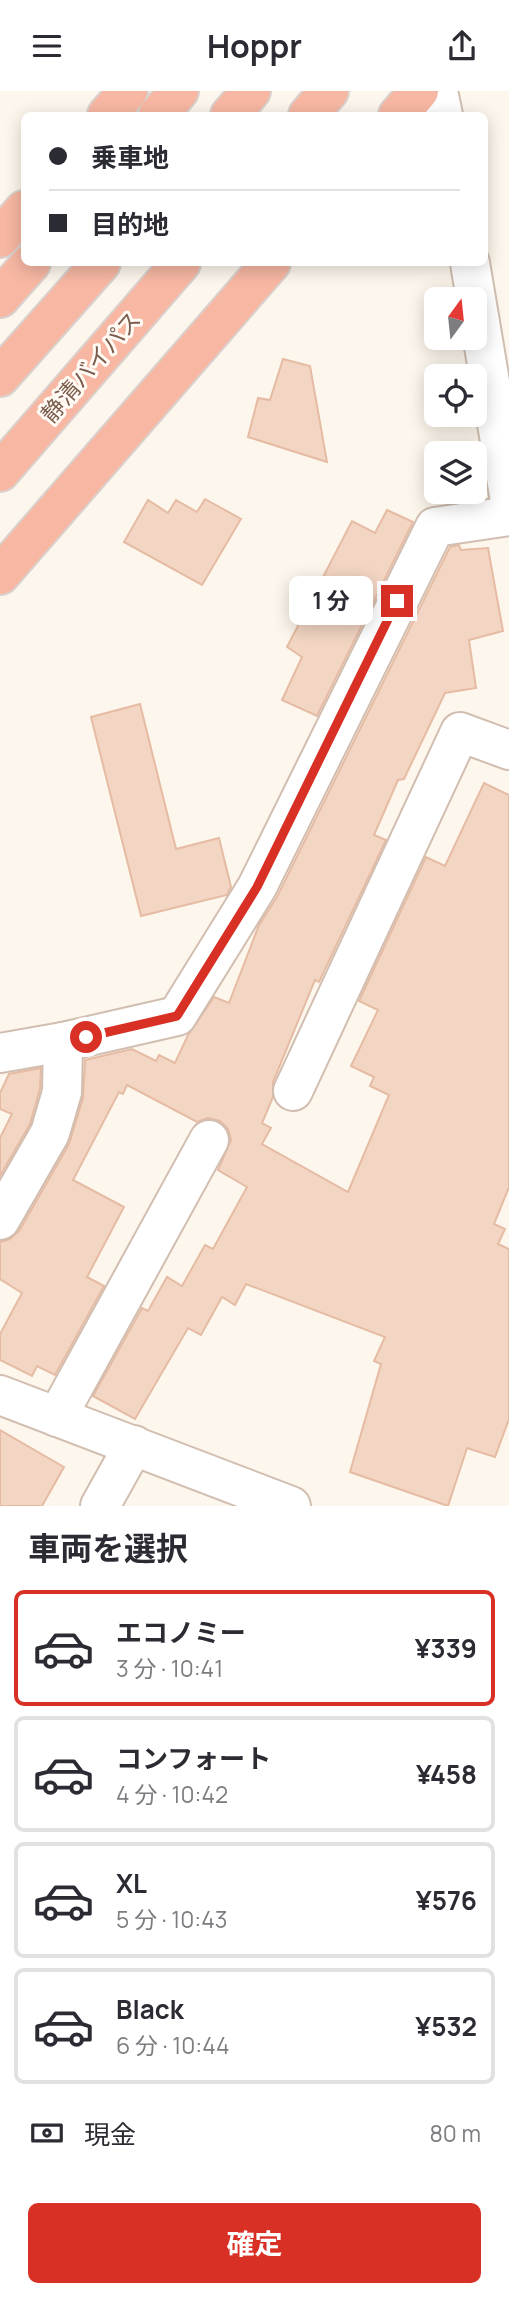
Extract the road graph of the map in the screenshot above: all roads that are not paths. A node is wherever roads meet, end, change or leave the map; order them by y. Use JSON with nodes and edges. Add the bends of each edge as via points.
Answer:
{"nodes":[{"id":1,"x":128,"y":91,"type":"edge"},
{"id":2,"x":179,"y":91,"type":"edge"},
{"id":3,"x":251,"y":91,"type":"edge"},
{"id":4,"x":329,"y":91,"type":"edge"},
{"id":5,"x":419,"y":91,"type":"edge"},
{"id":6,"x":438,"y":91,"type":"edge"},
{"id":7,"x":110,"y":112,"type":"edge"},
{"id":8,"x":161,"y":112,"type":"edge"},
{"id":9,"x":233,"y":112,"type":"edge"},
{"id":10,"x":311,"y":112,"type":"edge"},
{"id":11,"x":401,"y":112,"type":"edge"},
{"id":12,"x":442,"y":112,"type":"edge"},
{"id":13,"x":21,"y":214,"type":"edge"},
{"id":14,"x":0,"y":238,"type":"edge"},
{"id":15,"x":28,"y":266,"type":"edge"},
{"id":16,"x":98,"y":266,"type":"edge"},
{"id":17,"x":178,"y":266,"type":"edge"},
{"id":18,"x":268,"y":266,"type":"edge"},
{"id":19,"x":471,"y":266,"type":"edge"},
{"id":20,"x":0,"y":298,"type":"edge"},
{"id":21,"x":0,"y":377,"type":"edge"},
{"id":22,"x":0,"y":472,"type":"edge"},
{"id":23,"x":509,"y":495,"type":"edge"},
{"id":24,"x":509,"y":516,"type":"edge"},
{"id":25,"x":0,"y":575,"type":"edge"},
{"id":26,"x":509,"y":750,"type":"edge"},
{"id":27,"x":63,"y":1042,"type":"junction"},
{"id":28,"x":0,"y":1053,"type":"edge"},
{"id":29,"x":293,"y":1091,"type":"dead end"},
{"id":30,"x":209,"y":1140,"type":"dead end"},
{"id":31,"x":0,"y":1220,"type":"edge"},
{"id":32,"x":0,"y":1395,"type":"edge"},
{"id":33,"x":57,"y":1417,"type":"junction"},
{"id":34,"x":134,"y":1445,"type":"junction"},
{"id":35,"x":100,"y":1506,"type":"edge"},
{"id":36,"x":291,"y":1506,"type":"edge"}],
"edges":[{"from":1,"to":7,"type":"highway"},
{"from":2,"to":8,"type":"highway"},
{"from":3,"to":9,"type":"highway"},
{"from":4,"to":10,"type":"highway"},
{"from":5,"to":11,"type":"highway"},
{"from":6,"to":12,"type":"street"},
{"from":13,"to":14,"type":"highway"},
{"from":15,"to":20,"type":"highway"},
{"from":16,"to":21,"type":"highway"},
{"from":17,"to":22,"type":"highway","name":"静清バイパス"},
{"from":18,"to":25,"type":"highway"},
{"from":19,"to":23,"type":"street"},
{"from":24,"to":27,"type":"street","via":[[435,527],[257,887],[177,1016]]},
{"from":26,"to":29,"type":"street","via":[[460,732]]},
{"from":27,"to":28,"type":"street"},
{"from":27,"to":31,"type":"street","via":[[62,1093],[50,1133]]},
{"from":30,"to":33,"type":"street"},
{"from":32,"to":33,"type":"street"},
{"from":33,"to":34,"type":"street"},
{"from":34,"to":35,"type":"street"},
{"from":34,"to":36,"type":"street"}]}
